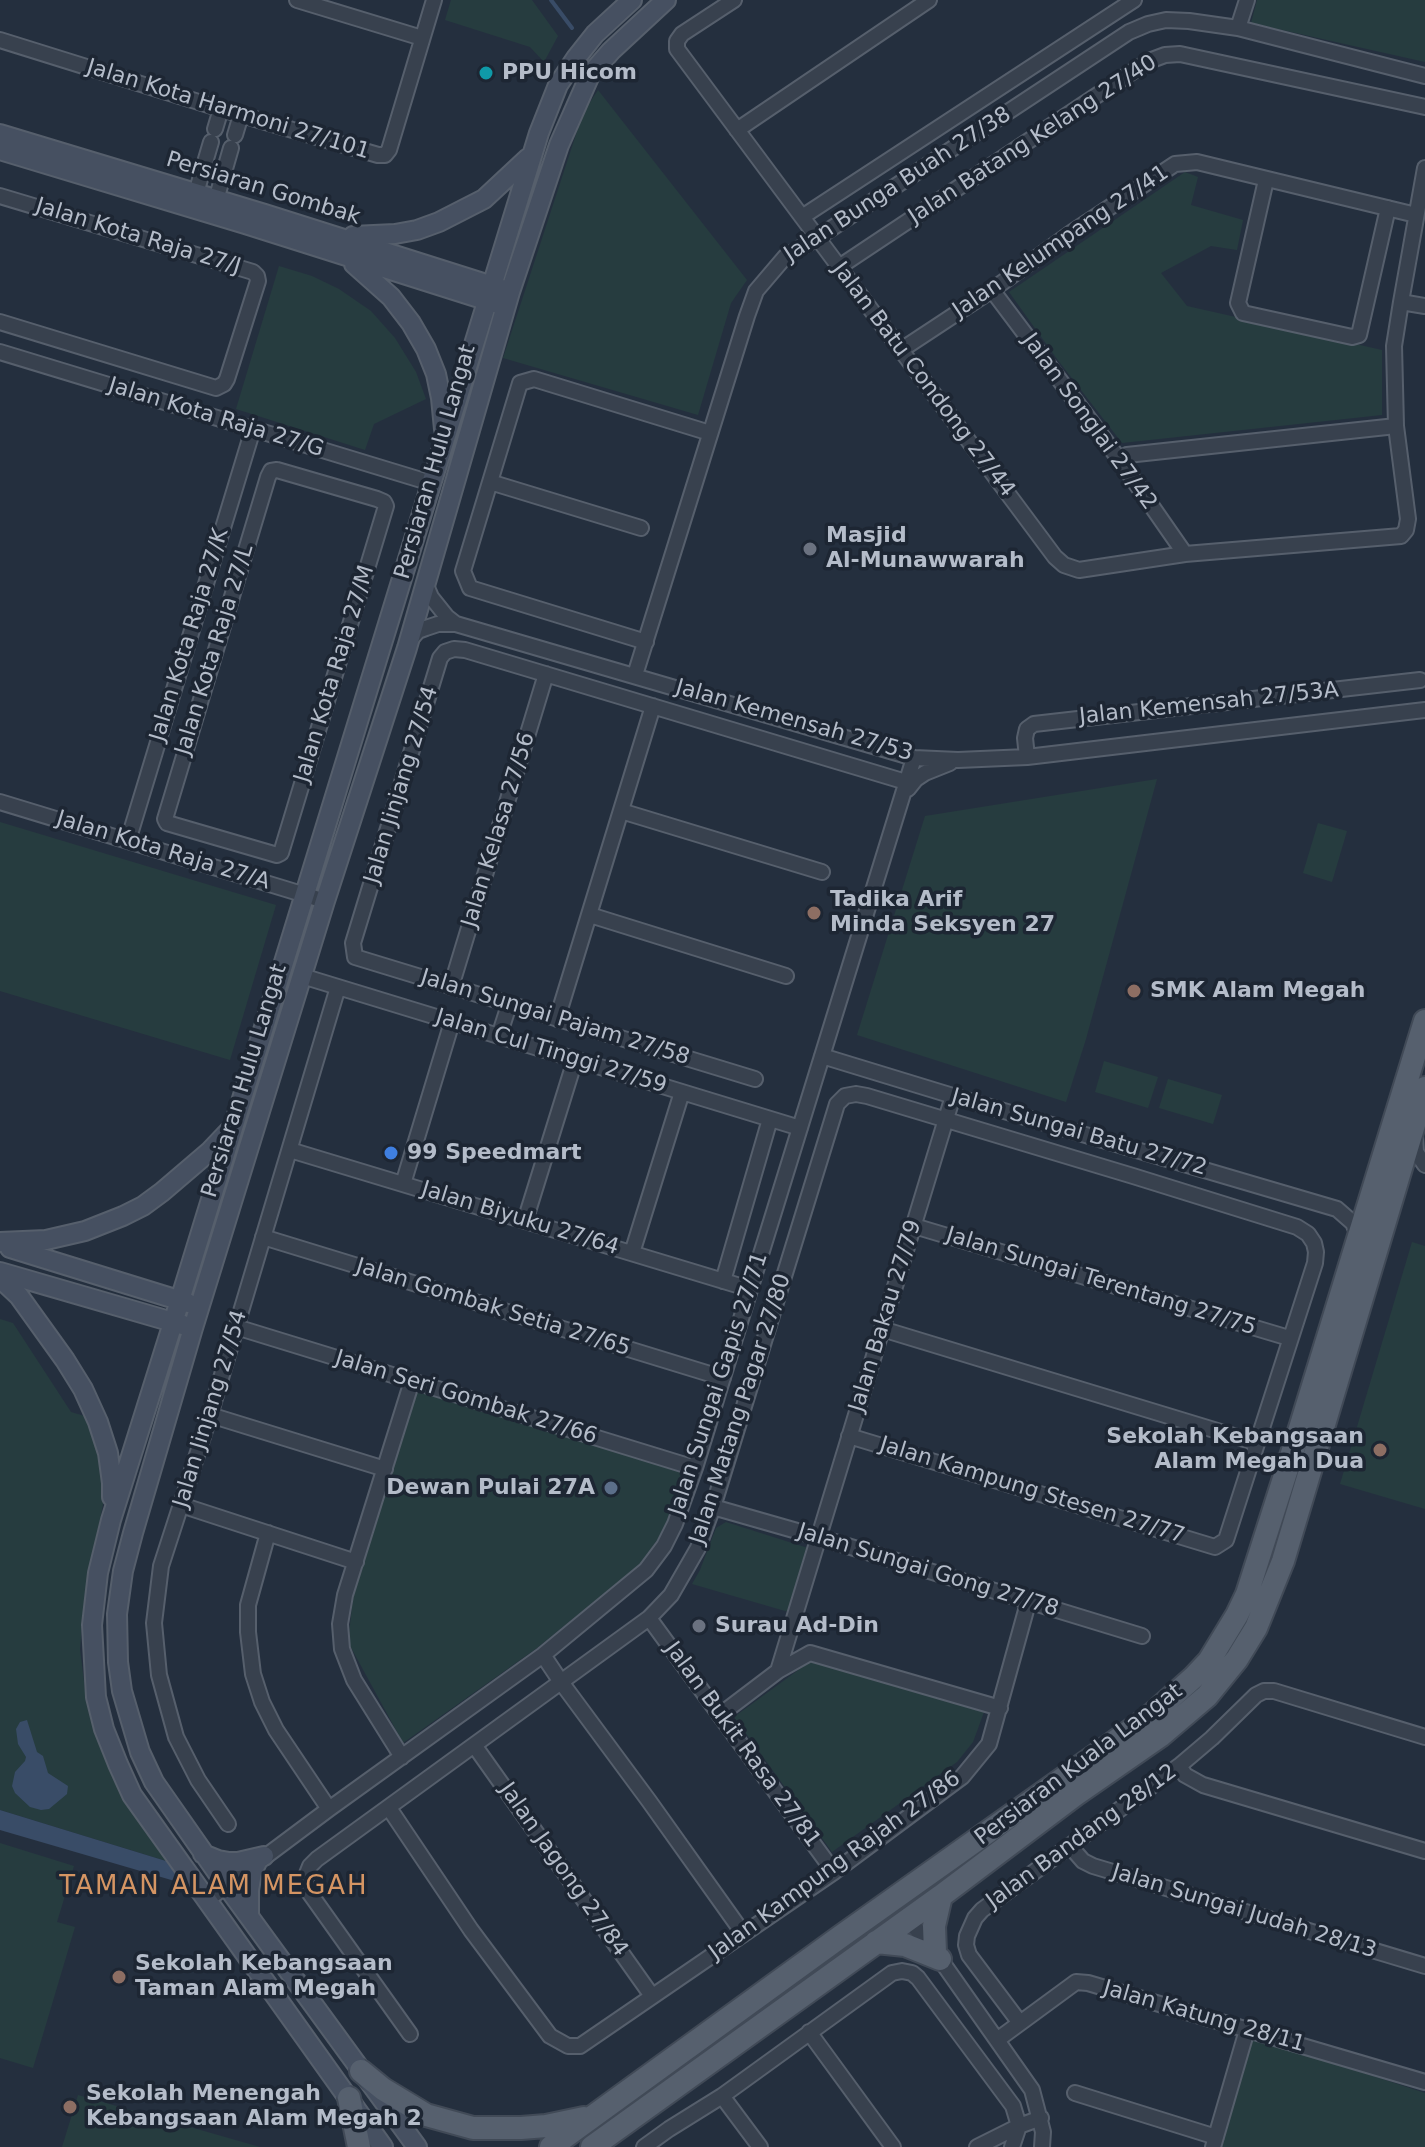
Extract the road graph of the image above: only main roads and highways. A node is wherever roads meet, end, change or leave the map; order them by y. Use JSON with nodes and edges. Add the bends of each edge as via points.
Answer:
{"nodes":[{"id":1,"x":632,"y":0,"type":"edge"},
{"id":2,"x":666,"y":0,"type":"edge"},
{"id":3,"x":0,"y":134,"type":"edge"},
{"id":4,"x":0,"y":150,"type":"edge"},
{"id":5,"x":533,"y":153,"type":"junction"},
{"id":6,"x":327,"y":234,"type":"junction"},
{"id":7,"x":346,"y":257,"type":"junction"},
{"id":8,"x":490,"y":294,"type":"junction"},
{"id":9,"x":508,"y":299,"type":"junction"},
{"id":10,"x":445,"y":439,"type":"junction"},
{"id":11,"x":1425,"y":1021,"type":"edge"},
{"id":12,"x":1425,"y":1088,"type":"edge"},
{"id":13,"x":234,"y":1125,"type":"junction"},
{"id":14,"x":0,"y":1243,"type":"edge"},
{"id":15,"x":0,"y":1275,"type":"edge"},
{"id":16,"x":180,"y":1300,"type":"junction"},
{"id":17,"x":200,"y":1306,"type":"junction"},
{"id":18,"x":173,"y":1323,"type":"junction"},
{"id":19,"x":193,"y":1328,"type":"junction"},
{"id":20,"x":111,"y":1520,"type":"junction"},
{"id":21,"x":959,"y":1853,"type":"junction"},
{"id":22,"x":203,"y":1854,"type":"junction"},
{"id":23,"x":941,"y":1896,"type":"junction"},
{"id":24,"x":249,"y":1915,"type":"junction"},
{"id":25,"x":908,"y":1919,"type":"junction"},
{"id":26,"x":840,"y":1937,"type":"junction"},
{"id":27,"x":876,"y":1942,"type":"junction"},
{"id":28,"x":361,"y":2071,"type":"junction"},
{"id":29,"x":349,"y":2098,"type":"junction"},
{"id":30,"x":593,"y":2116,"type":"junction"},
{"id":31,"x":359,"y":2147,"type":"edge"},
{"id":32,"x":383,"y":2147,"type":"edge"},
{"id":33,"x":417,"y":2147,"type":"edge"},
{"id":34,"x":551,"y":2147,"type":"edge"},
{"id":35,"x":592,"y":2147,"type":"edge"}],
"edges":[{"from":1,"to":5,"type":"main road","name":"Persiaran Hulu Langat","via":[[595,34],[558,85]]},
{"from":2,"to":9,"type":"main road","name":"Persiaran Hulu Langat","via":[[590,75],[559,145]]},
{"from":3,"to":6,"type":"main road","name":"Persiaran Gombak"},
{"from":4,"to":7,"type":"main road","name":"Persiaran Gombak"},
{"from":5,"to":6,"type":"main road","via":[[484,199],[439,222],[395,234]]},
{"from":5,"to":8,"type":"main road","name":"Persiaran Hulu Langat"},
{"from":6,"to":8,"type":"main road","name":"Persiaran Gombak"},
{"from":7,"to":8,"type":"main road","name":"Persiaran Gombak"},
{"from":7,"to":10,"type":"main road","via":[[391,297],[426,349],[438,386]]},
{"from":8,"to":9,"type":"main road","name":"Persiaran Gombak"},
{"from":8,"to":10,"type":"main road","name":"Persiaran Hulu Langat"},
{"from":9,"to":17,"type":"main road","name":"Persiaran Hulu Langat","via":[[407,648]]},
{"from":10,"to":13,"type":"main road","name":"Persiaran Hulu Langat"},
{"from":11,"to":21,"type":"main road","name":"Persiaran Kuala Langat","via":[[1247,1594],[1231,1625],[1209,1661],[1148,1718]]},
{"from":12,"to":23,"type":"main road","name":"Persiaran Kuala Langat","via":[[1283,1561],[1256,1628],[1207,1696],[1160,1736]]},
{"from":13,"to":14,"type":"main road","via":[[184,1175],[133,1211],[46,1240]]},
{"from":13,"to":16,"type":"main road","name":"Persiaran Hulu Langat"},
{"from":14,"to":16,"type":"main road"},
{"from":15,"to":18,"type":"main road"},
{"from":15,"to":20,"type":"main road","via":[[65,1360],[98,1422],[112,1483]]},
{"from":16,"to":17,"type":"main road"},
{"from":16,"to":18,"type":"main road","name":"Persiaran Hulu Langat"},
{"from":17,"to":19,"type":"main road","name":"Persiaran Hulu Langat"},
{"from":18,"to":19,"type":"main road"},
{"from":18,"to":20,"type":"main road","name":"Persiaran Hulu Langat"},
{"from":19,"to":22,"type":"main road","name":"Persiaran Hulu Langat","via":[[123,1571],[116,1640],[122,1691],[140,1752]]},
{"from":20,"to":29,"type":"main road","name":"Persiaran Hulu Langat","via":[[92,1625],[96,1697],[109,1741],[132,1795]]},
{"from":21,"to":25,"type":"main road","via":[[915,1898]]},
{"from":21,"to":26,"type":"main road","name":"Persiaran Kuala Langat"},
{"from":22,"to":24,"type":"main road","name":"Persiaran Hulu Langat"},
{"from":22,"to":24,"type":"main road","via":[[229,1862],[261,1858],[252,1872]]},
{"from":23,"to":25,"type":"main road","name":"Persiaran Kuala Langat"},
{"from":23,"to":27,"type":"main road","via":[[934,1926],[938,1956]]},
{"from":24,"to":28,"type":"main road","name":"Persiaran Hulu Langat"},
{"from":25,"to":26,"type":"main road","via":[[889,1914]]},
{"from":25,"to":27,"type":"main road","name":"Persiaran Kuala Langat"},
{"from":26,"to":30,"type":"main road","name":"Persiaran Kuala Langat"},
{"from":27,"to":35,"type":"main road","name":"Persiaran Kuala Langat"},
{"from":28,"to":30,"type":"main road","via":[[426,2115],[473,2128],[546,2126]]},
{"from":28,"to":33,"type":"main road","name":"Persiaran Hulu Langat"},
{"from":29,"to":31,"type":"main road"},
{"from":29,"to":32,"type":"main road","name":"Persiaran Hulu Langat"},
{"from":30,"to":34,"type":"main road","name":"Persiaran Kuala Langat"}]}
